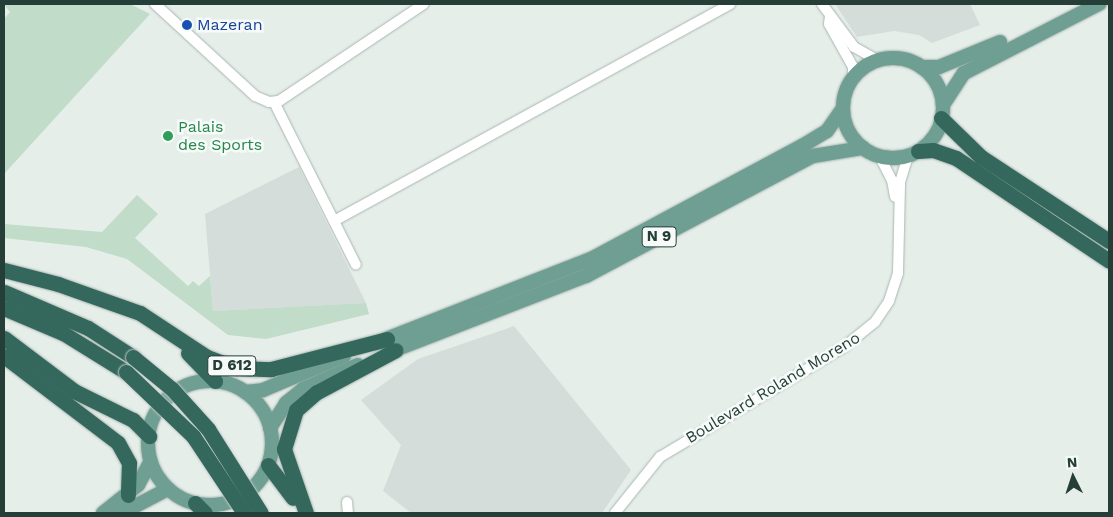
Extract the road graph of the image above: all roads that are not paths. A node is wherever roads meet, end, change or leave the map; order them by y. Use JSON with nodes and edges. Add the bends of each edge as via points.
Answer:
{"nodes":[{"id":1,"x":155,"y":4,"type":"edge"},
{"id":2,"x":424,"y":4,"type":"edge"},
{"id":3,"x":730,"y":4,"type":"edge"},
{"id":4,"x":822,"y":4,"type":"edge"},
{"id":5,"x":1083,"y":4,"type":"edge"},
{"id":6,"x":1099,"y":4,"type":"edge"},
{"id":7,"x":830,"y":16,"type":"junction"},
{"id":8,"x":879,"y":61,"type":"junction"},
{"id":9,"x":920,"y":67,"type":"junction"},
{"id":10,"x":853,"y":79,"type":"junction"},
{"id":11,"x":274,"y":102,"type":"junction"},
{"id":12,"x":843,"y":108,"type":"junction"},
{"id":13,"x":942,"y":112,"type":"junction"},
{"id":14,"x":863,"y":148,"type":"junction"},
{"id":15,"x":913,"y":153,"type":"junction"},
{"id":16,"x":879,"y":156,"type":"junction"},
{"id":17,"x":899,"y":215,"type":"junction"},
{"id":18,"x":334,"y":221,"type":"junction"},
{"id":19,"x":1109,"y":242,"type":"edge"},
{"id":20,"x":1109,"y":261,"type":"edge"},
{"id":21,"x":356,"y":265,"type":"dead end"},
{"id":22,"x":4,"y":270,"type":"edge"},
{"id":23,"x":4,"y":292,"type":"edge"},
{"id":24,"x":90,"y":295,"type":"junction"},
{"id":25,"x":4,"y":308,"type":"edge"},
{"id":26,"x":4,"y":338,"type":"edge"},
{"id":27,"x":391,"y":345,"type":"junction"},
{"id":28,"x":4,"y":356,"type":"edge"},
{"id":29,"x":216,"y":381,"type":"junction"},
{"id":30,"x":245,"y":392,"type":"junction"},
{"id":31,"x":270,"y":428,"type":"junction"},
{"id":32,"x":149,"y":436,"type":"junction"},
{"id":33,"x":151,"y":461,"type":"junction"},
{"id":34,"x":268,"y":465,"type":"junction"},
{"id":35,"x":168,"y":489,"type":"junction"},
{"id":36,"x":128,"y":495,"type":"junction"},
{"id":37,"x":200,"y":508,"type":"edge"},
{"id":38,"x":103,"y":513,"type":"edge"},
{"id":39,"x":122,"y":513,"type":"edge"},
{"id":40,"x":244,"y":513,"type":"edge"},
{"id":41,"x":262,"y":513,"type":"edge"},
{"id":42,"x":300,"y":513,"type":"edge"},
{"id":43,"x":306,"y":513,"type":"edge"},
{"id":44,"x":615,"y":513,"type":"edge"}],
"edges":[{"from":1,"to":11,"type":"street","via":[[255,96]]},
{"from":2,"to":11,"type":"street"},
{"from":3,"to":18,"type":"street"},
{"from":4,"to":7,"type":"street"},
{"from":5,"to":9,"type":"main road","via":[[939,68]]},
{"from":6,"to":13,"type":"main road","via":[[1004,48],[964,73]]},
{"from":7,"to":8,"type":"street","via":[[854,47]]},
{"from":7,"to":10,"type":"street","via":[[829,24],[853,67]]},
{"from":8,"to":9,"type":"main road","via":[[898,59]]},
{"from":8,"to":10,"type":"main road"},
{"from":9,"to":13,"type":"main road","via":[[938,86]]},
{"from":10,"to":12,"type":"main road"},
{"from":11,"to":18,"type":"street"},
{"from":12,"to":14,"type":"main road","via":[[847,126]]},
{"from":12,"to":27,"type":"main road","number":"N 9","via":[[834,124],[802,146],[593,258]]},
{"from":13,"to":15,"type":"main road","via":[[931,140]]},
{"from":13,"to":19,"type":"highway","via":[[981,157]]},
{"from":14,"to":16,"type":"main road"},
{"from":14,"to":27,"type":"main road","number":"N 9","via":[[813,156],[586,276]]},
{"from":15,"to":16,"type":"main road"},
{"from":15,"to":17,"type":"street","name":"Boulevard Roland Moreno","via":[[900,182]]},
{"from":15,"to":20,"type":"highway","via":[[933,150],[956,158]]},
{"from":16,"to":17,"type":"street","name":"Boulevard Roland Moreno","via":[[892,180]]},
{"from":17,"to":44,"type":"street","name":"Boulevard Roland Moreno","via":[[898,273],[890,301],[875,322],[844,347],[660,457]]},
{"from":18,"to":21,"type":"street"},
{"from":22,"to":24,"type":"highway","number":"D 612"},
{"from":23,"to":41,"type":"highway","bridge":true,"via":[[88,328],[133,357],[208,429]]},
{"from":24,"to":27,"type":"highway","number":"D 612","via":[[140,313],[207,357],[236,368],[272,369]]},
{"from":24,"to":29,"type":"highway","via":[[166,336]]},
{"from":25,"to":40,"type":"highway","bridge":true,"via":[[63,333],[126,372],[193,436]]},
{"from":26,"to":32,"type":"highway","via":[[74,391],[133,420]]},
{"from":27,"to":30,"type":"main road","number":"N 9","via":[[262,390]]},
{"from":27,"to":31,"type":"main road","number":"N 9","via":[[303,389],[286,403]]},
{"from":27,"to":43,"type":"highway","via":[[317,392],[296,410],[284,450]]},
{"from":28,"to":36,"type":"highway","via":[[118,443],[129,463]]},
{"from":29,"to":30,"type":"main road"},
{"from":29,"to":32,"type":"main road","via":[[190,385],[169,397],[155,415]]},
{"from":30,"to":31,"type":"main road","via":[[260,407]]},
{"from":31,"to":34,"type":"main road"},
{"from":32,"to":33,"type":"main road"},
{"from":33,"to":35,"type":"main road"},
{"from":33,"to":36,"type":"main road"},
{"from":34,"to":37,"type":"main road","via":[[257,484],[238,498]]},
{"from":34,"to":42,"type":"highway"},
{"from":35,"to":37,"type":"main road"},
{"from":35,"to":39,"type":"main road"},
{"from":36,"to":38,"type":"main road"}]}
